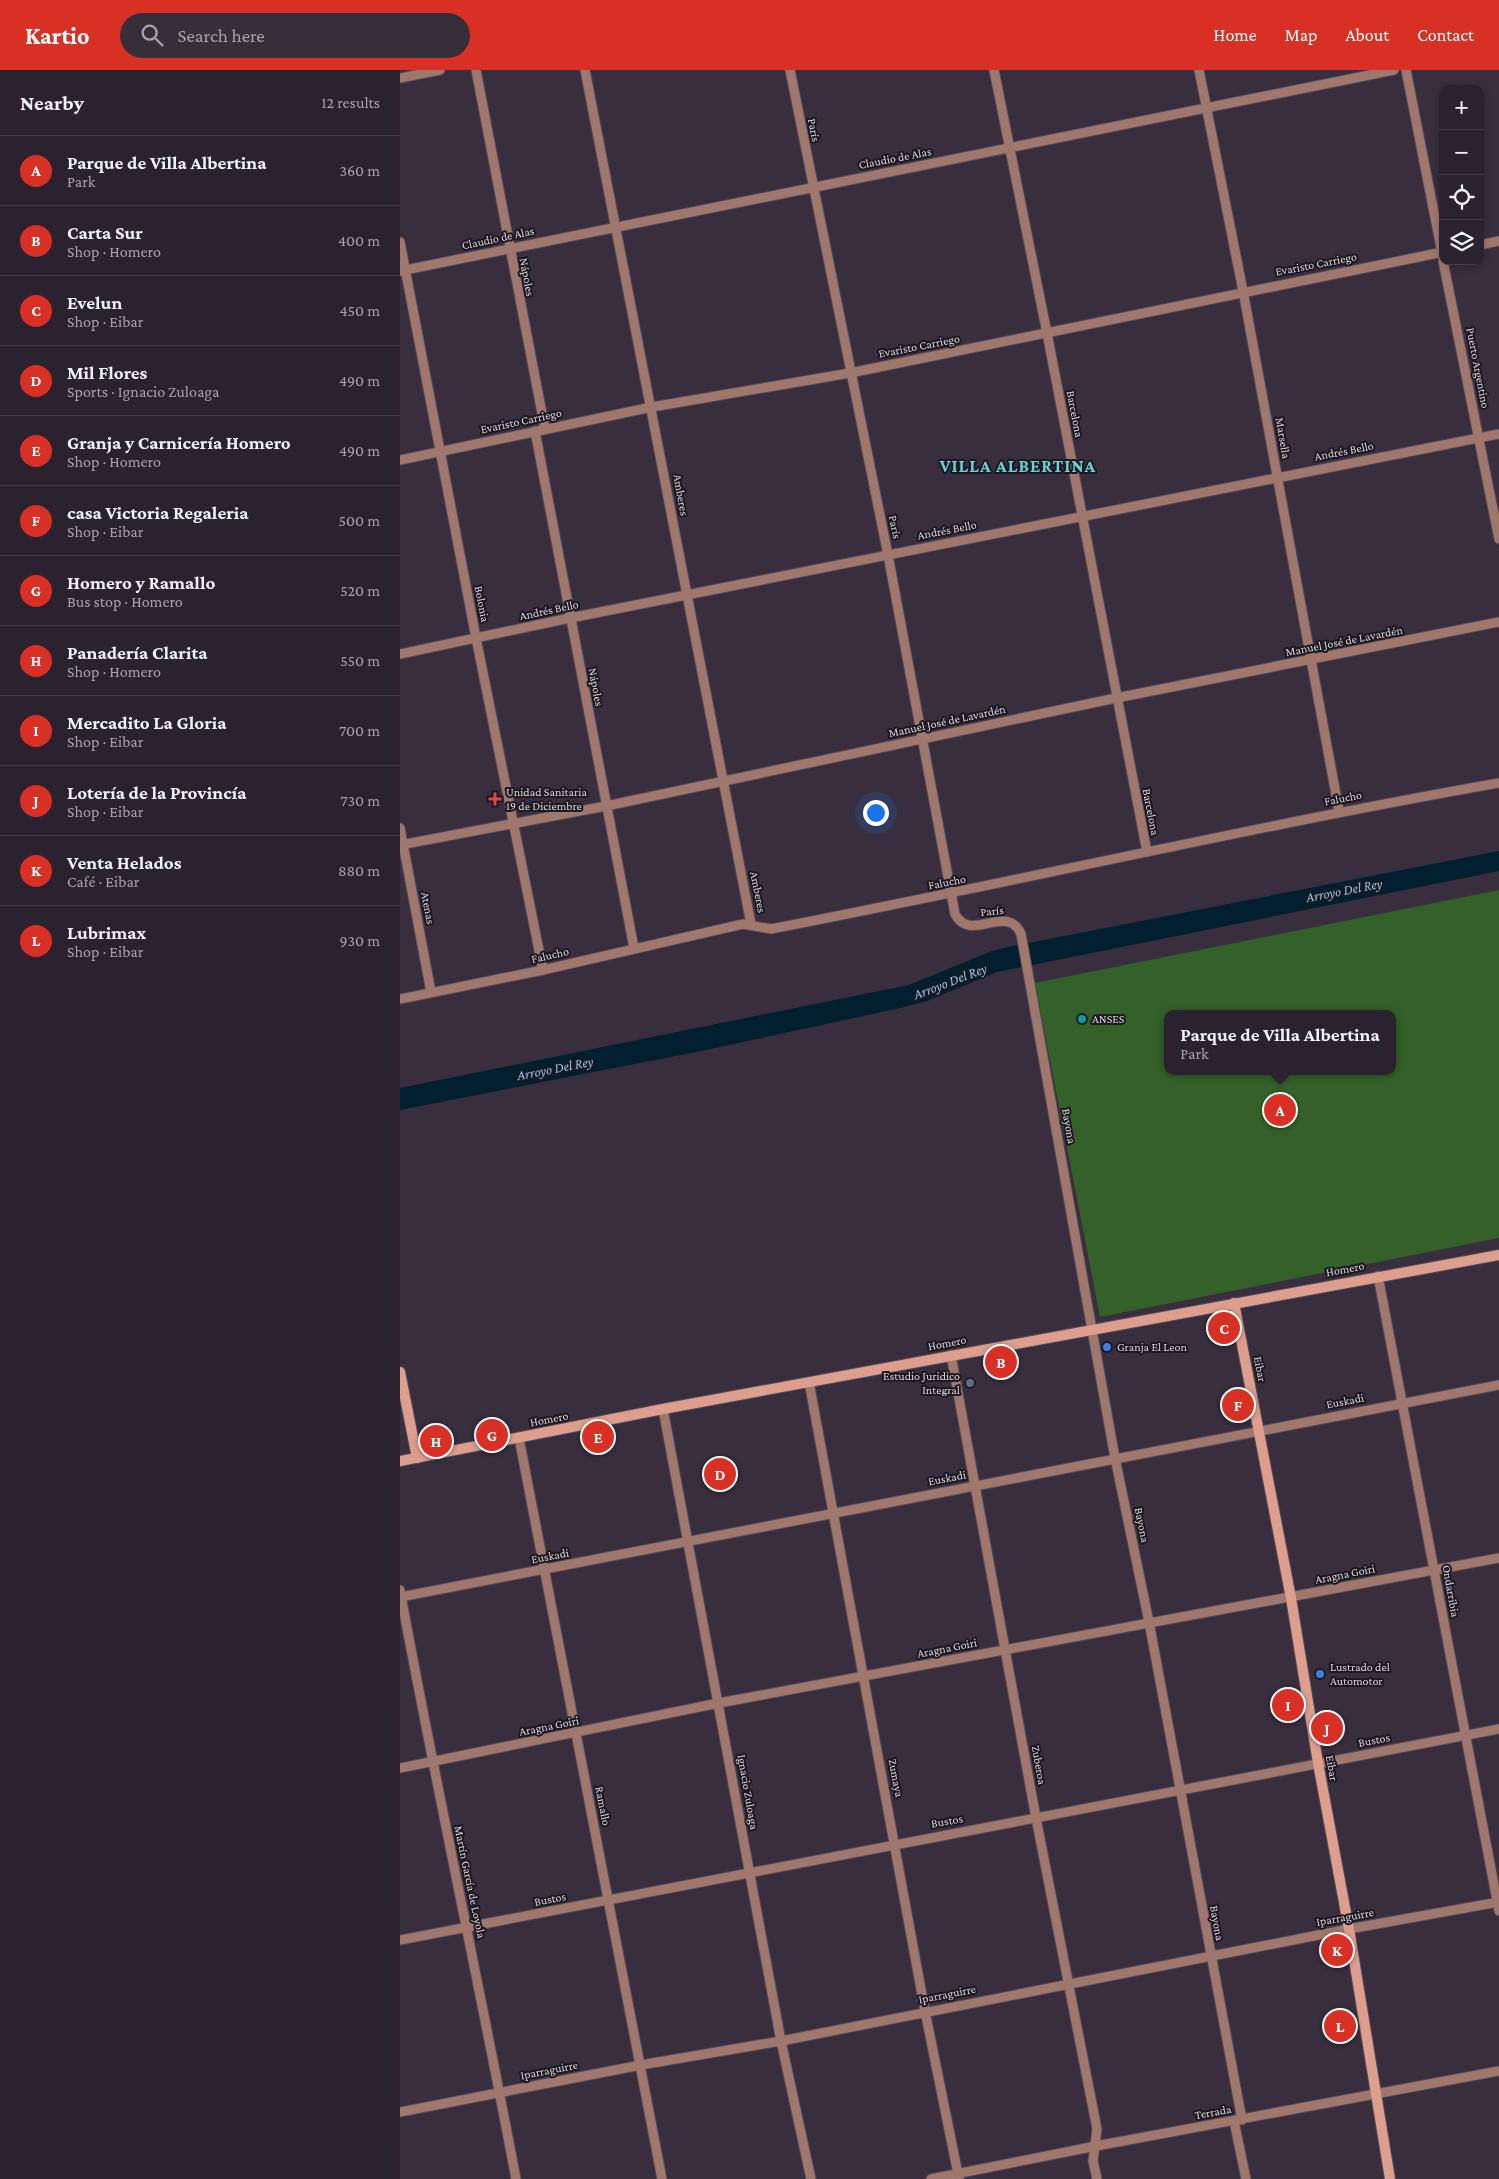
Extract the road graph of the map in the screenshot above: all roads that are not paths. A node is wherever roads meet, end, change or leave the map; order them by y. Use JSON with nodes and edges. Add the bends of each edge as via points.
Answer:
{"nodes":[{"id":1,"x":440,"y":70,"type":"edge"},
{"id":2,"x":476,"y":70,"type":"edge"},
{"id":3,"x":585,"y":70,"type":"edge"},
{"id":4,"x":790,"y":70,"type":"edge"},
{"id":5,"x":994,"y":70,"type":"edge"},
{"id":6,"x":1198,"y":70,"type":"edge"},
{"id":7,"x":1394,"y":70,"type":"edge"},
{"id":8,"x":1406,"y":70,"type":"edge"},
{"id":9,"x":400,"y":78,"type":"edge"},
{"id":10,"x":1207,"y":110,"type":"junction"},
{"id":11,"x":1010,"y":147,"type":"junction"},
{"id":12,"x":813,"y":187,"type":"junction"},
{"id":13,"x":617,"y":226,"type":"junction"},
{"id":14,"x":1439,"y":236,"type":"edge"},
{"id":15,"x":1499,"y":241,"type":"edge"},
{"id":16,"x":400,"y":242,"type":"edge"},
{"id":17,"x":1484,"y":244,"type":"edge"},
{"id":18,"x":509,"y":248,"type":"junction"},
{"id":19,"x":1439,"y":257,"type":"edge"},
{"id":20,"x":1445,"y":265,"type":"edge"},
{"id":21,"x":403,"y":271,"type":"edge"},
{"id":22,"x":1243,"y":291,"type":"junction"},
{"id":23,"x":1047,"y":332,"type":"junction"},
{"id":24,"x":850,"y":372,"type":"junction"},
{"id":25,"x":652,"y":407,"type":"junction"},
{"id":26,"x":540,"y":430,"type":"junction"},
{"id":27,"x":1499,"y":434,"type":"edge"},
{"id":28,"x":1479,"y":438,"type":"junction"},
{"id":29,"x":440,"y":452,"type":"junction"},
{"id":30,"x":400,"y":460,"type":"edge"},
{"id":31,"x":1277,"y":476,"type":"junction"},
{"id":32,"x":1082,"y":517,"type":"junction"},
{"id":33,"x":1499,"y":539,"type":"edge"},
{"id":34,"x":888,"y":555,"type":"junction"},
{"id":35,"x":687,"y":595,"type":"junction"},
{"id":36,"x":570,"y":618,"type":"junction"},
{"id":37,"x":1499,"y":622,"type":"edge"},
{"id":38,"x":476,"y":638,"type":"junction"},
{"id":39,"x":400,"y":654,"type":"edge"},
{"id":40,"x":1312,"y":660,"type":"junction"},
{"id":41,"x":1116,"y":698,"type":"junction"},
{"id":42,"x":923,"y":738,"type":"junction"},
{"id":43,"x":723,"y":781,"type":"junction"},
{"id":44,"x":1499,"y":784,"type":"edge"},
{"id":45,"x":606,"y":806,"type":"junction"},
{"id":46,"x":1339,"y":811,"type":"junction"},
{"id":47,"x":514,"y":823,"type":"junction"},
{"id":48,"x":400,"y":828,"type":"edge"},
{"id":49,"x":402,"y":845,"type":"edge"},
{"id":50,"x":1147,"y":852,"type":"junction"},
{"id":51,"x":951,"y":894,"type":"junction"},
{"id":52,"x":751,"y":924,"type":"junction"},
{"id":53,"x":1021,"y":934,"type":"joint"},
{"id":54,"x":634,"y":948,"type":"junction"},
{"id":55,"x":543,"y":970,"type":"junction"},
{"id":56,"x":431,"y":992,"type":"junction"},
{"id":57,"x":400,"y":999,"type":"edge"},
{"id":58,"x":1499,"y":1255,"type":"edge"},
{"id":59,"x":1378,"y":1276,"type":"junction"},
{"id":60,"x":1234,"y":1303,"type":"junction"},
{"id":61,"x":1094,"y":1328,"type":"junction"},
{"id":62,"x":952,"y":1355,"type":"junction"},
{"id":63,"x":400,"y":1372,"type":"edge"},
{"id":64,"x":809,"y":1382,"type":"junction"},
{"id":65,"x":1499,"y":1385,"type":"edge"},
{"id":66,"x":1402,"y":1402,"type":"junction"},
{"id":67,"x":663,"y":1409,"type":"junction"},
{"id":68,"x":1259,"y":1431,"type":"junction"},
{"id":69,"x":519,"y":1438,"type":"junction"},
{"id":70,"x":416,"y":1458,"type":"junction"},
{"id":71,"x":1115,"y":1458,"type":"junction"},
{"id":72,"x":400,"y":1461,"type":"edge"},
{"id":73,"x":975,"y":1485,"type":"junction"},
{"id":74,"x":832,"y":1512,"type":"junction"},
{"id":75,"x":686,"y":1540,"type":"junction"},
{"id":76,"x":1499,"y":1558,"type":"edge"},
{"id":77,"x":545,"y":1570,"type":"junction"},
{"id":78,"x":1435,"y":1570,"type":"junction"},
{"id":79,"x":400,"y":1594,"type":"edge"},
{"id":80,"x":1291,"y":1598,"type":"junction"},
{"id":81,"x":1149,"y":1622,"type":"junction"},
{"id":82,"x":1006,"y":1650,"type":"junction"},
{"id":83,"x":862,"y":1677,"type":"junction"},
{"id":84,"x":719,"y":1703,"type":"junction"},
{"id":85,"x":1499,"y":1729,"type":"edge"},
{"id":86,"x":576,"y":1733,"type":"junction"},
{"id":87,"x":1465,"y":1735,"type":"junction"},
{"id":88,"x":432,"y":1762,"type":"junction"},
{"id":89,"x":1318,"y":1763,"type":"junction"},
{"id":90,"x":400,"y":1768,"type":"edge"},
{"id":91,"x":1180,"y":1789,"type":"junction"},
{"id":92,"x":1036,"y":1818,"type":"junction"},
{"id":93,"x":896,"y":1843,"type":"junction"},
{"id":94,"x":750,"y":1872,"type":"junction"},
{"id":95,"x":609,"y":1901,"type":"junction"},
{"id":96,"x":1498,"y":1906,"type":"edge"},
{"id":97,"x":467,"y":1927,"type":"junction"},
{"id":98,"x":1350,"y":1929,"type":"junction"},
{"id":99,"x":400,"y":1940,"type":"edge"},
{"id":100,"x":1210,"y":1956,"type":"junction"},
{"id":101,"x":1069,"y":1983,"type":"junction"},
{"id":102,"x":926,"y":2011,"type":"junction"},
{"id":103,"x":781,"y":2041,"type":"junction"},
{"id":104,"x":641,"y":2064,"type":"junction"},
{"id":105,"x":1499,"y":2071,"type":"edge"},
{"id":106,"x":500,"y":2093,"type":"junction"},
{"id":107,"x":1378,"y":2095,"type":"junction"},
{"id":108,"x":400,"y":2112,"type":"edge"},
{"id":109,"x":1238,"y":2120,"type":"junction"},
{"id":110,"x":1096,"y":2146,"type":"junction"},
{"id":111,"x":959,"y":2176,"type":"edge"},
{"id":112,"x":516,"y":2179,"type":"edge"},
{"id":113,"x":662,"y":2179,"type":"edge"},
{"id":114,"x":811,"y":2179,"type":"edge"},
{"id":115,"x":931,"y":2179,"type":"edge"},
{"id":116,"x":1097,"y":2179,"type":"edge"},
{"id":117,"x":1246,"y":2179,"type":"edge"},
{"id":118,"x":1390,"y":2179,"type":"edge"}],
"edges":[{"from":1,"to":9,"type":"street"},
{"from":2,"to":18,"type":"street","name":"Nápoles"},
{"from":3,"to":13,"type":"street","name":"Amberes"},
{"from":4,"to":12,"type":"street","name":"París"},
{"from":5,"to":11,"type":"street","name":"Barcelona"},
{"from":6,"to":10,"type":"street","name":"Marsella"},
{"from":7,"to":10,"type":"street","name":"Claudio de Alas"},
{"from":8,"to":14,"type":"street","name":"Puerto Argentino"},
{"from":10,"to":11,"type":"street","name":"Claudio de Alas"},
{"from":10,"to":22,"type":"street","name":"Marsella"},
{"from":11,"to":12,"type":"street","name":"Claudio de Alas"},
{"from":11,"to":23,"type":"street","name":"Barcelona"},
{"from":12,"to":13,"type":"street","name":"Claudio de Alas"},
{"from":12,"to":24,"type":"street","name":"París"},
{"from":13,"to":18,"type":"street","name":"Claudio de Alas"},
{"from":13,"to":25,"type":"street","name":"Amberes"},
{"from":15,"to":17,"type":"street"},
{"from":16,"to":21,"type":"street","name":"Bolonia"},
{"from":18,"to":21,"type":"street","name":"Claudio de Alas"},
{"from":18,"to":26,"type":"street","name":"Nápoles"},
{"from":19,"to":22,"type":"street","name":"Evaristo Carriego"},
{"from":20,"to":28,"type":"street","name":"Puerto Argentino"},
{"from":21,"to":29,"type":"street","name":"Bolonia"},
{"from":22,"to":23,"type":"street","name":"Evaristo Carriego"},
{"from":22,"to":31,"type":"street","name":"Marsella"},
{"from":23,"to":24,"type":"street","name":"Evaristo Carriego"},
{"from":23,"to":32,"type":"street","name":"Barcelona"},
{"from":24,"to":25,"type":"street","name":"Evaristo Carriego"},
{"from":24,"to":34,"type":"street","name":"París"},
{"from":25,"to":26,"type":"street","name":"Evaristo Carriego"},
{"from":25,"to":35,"type":"street","name":"Amberes"},
{"from":26,"to":29,"type":"street","name":"Evaristo Carriego"},
{"from":26,"to":36,"type":"street","name":"Nápoles"},
{"from":27,"to":28,"type":"street","name":"Andrés Bello"},
{"from":28,"to":31,"type":"street","name":"Andrés Bello"},
{"from":28,"to":33,"type":"street","name":"Puerto Argentino"},
{"from":29,"to":30,"type":"street","name":"Evaristo Carriego"},
{"from":29,"to":38,"type":"street","name":"Bolonia"},
{"from":31,"to":32,"type":"street","name":"Andrés Bello"},
{"from":31,"to":40,"type":"street","name":"Marsella"},
{"from":32,"to":34,"type":"street","name":"Andrés Bello"},
{"from":32,"to":41,"type":"street","name":"Barcelona"},
{"from":34,"to":35,"type":"street","name":"Andrés Bello"},
{"from":34,"to":42,"type":"street","name":"París"},
{"from":35,"to":36,"type":"street","name":"Andrés Bello"},
{"from":35,"to":43,"type":"street","name":"Amberes"},
{"from":36,"to":38,"type":"street","name":"Andrés Bello"},
{"from":36,"to":45,"type":"street","name":"Nápoles"},
{"from":37,"to":40,"type":"street","name":"Manuel José de Lavardén"},
{"from":38,"to":39,"type":"street","name":"Andrés Bello"},
{"from":38,"to":47,"type":"street","name":"Bolonia"},
{"from":40,"to":41,"type":"street","name":"Manuel José de Lavardén"},
{"from":40,"to":46,"type":"street","name":"Marsella"},
{"from":41,"to":42,"type":"street","name":"Manuel José de Lavardén"},
{"from":41,"to":50,"type":"street","name":"Barcelona"},
{"from":42,"to":43,"type":"street","name":"Manuel José de Lavardén"},
{"from":42,"to":51,"type":"street","name":"París"},
{"from":43,"to":45,"type":"street","name":"Manuel José de Lavardén"},
{"from":43,"to":52,"type":"street","name":"Amberes"},
{"from":44,"to":46,"type":"street","name":"Falucho"},
{"from":45,"to":47,"type":"street","name":"Manuel José de Lavardén"},
{"from":45,"to":54,"type":"street","name":"Nápoles"},
{"from":46,"to":50,"type":"street","name":"Falucho"},
{"from":47,"to":49,"type":"street","name":"Manuel José de Lavardén"},
{"from":47,"to":55,"type":"street","name":"Bolonia"},
{"from":48,"to":49,"type":"street","name":"Atenas"},
{"from":49,"to":56,"type":"street","name":"Atenas"},
{"from":50,"to":51,"type":"street","name":"Falucho"},
{"from":51,"to":52,"type":"street","name":"Falucho","via":[[771,928]]},
{"from":51,"to":53,"type":"street","name":"París","via":[[955,914],[964,924],[1012,922]]},
{"from":52,"to":54,"type":"street","name":"Falucho"},
{"from":53,"to":61,"type":"street","name":"Bayona"},
{"from":54,"to":55,"type":"street","name":"Falucho"},
{"from":55,"to":56,"type":"street","name":"Falucho"},
{"from":56,"to":57,"type":"street","name":"Falucho"},
{"from":58,"to":59,"type":"main road","name":"Homero"},
{"from":59,"to":60,"type":"main road","name":"Homero"},
{"from":59,"to":66,"type":"street","name":"Ondarribia"},
{"from":60,"to":61,"type":"main road","name":"Homero"},
{"from":60,"to":68,"type":"main road","name":"Eibar"},
{"from":61,"to":62,"type":"main road","name":"Homero"},
{"from":61,"to":71,"type":"street","name":"Bayona"},
{"from":62,"to":64,"type":"main road","name":"Homero"},
{"from":62,"to":73,"type":"street","name":"Zuberoa"},
{"from":63,"to":70,"type":"main road"},
{"from":64,"to":67,"type":"main road","name":"Homero"},
{"from":64,"to":74,"type":"street","name":"Zumaya"},
{"from":65,"to":66,"type":"street","name":"Euskadi"},
{"from":66,"to":68,"type":"street","name":"Euskadi"},
{"from":66,"to":78,"type":"street","name":"Ondarribia"},
{"from":67,"to":69,"type":"main road","name":"Homero"},
{"from":67,"to":75,"type":"street","name":"Ignacio Zuloaga"},
{"from":68,"to":71,"type":"street","name":"Euskadi"},
{"from":68,"to":80,"type":"main road","name":"Eibar"},
{"from":69,"to":70,"type":"main road","name":"Homero"},
{"from":69,"to":77,"type":"street","name":"Ramallo"},
{"from":70,"to":72,"type":"main road","name":"Homero"},
{"from":71,"to":73,"type":"street","name":"Euskadi"},
{"from":71,"to":81,"type":"street","name":"Bayona"},
{"from":73,"to":74,"type":"street","name":"Euskadi"},
{"from":73,"to":82,"type":"street","name":"Zuberoa"},
{"from":74,"to":75,"type":"street","name":"Euskadi"},
{"from":74,"to":83,"type":"street","name":"Zumaya"},
{"from":75,"to":77,"type":"street","name":"Euskadi"},
{"from":75,"to":84,"type":"street","name":"Ignacio Zuloaga"},
{"from":76,"to":78,"type":"street","name":"Aragna Goiri"},
{"from":77,"to":79,"type":"street","name":"Euskadi"},
{"from":77,"to":86,"type":"street","name":"Ramallo"},
{"from":78,"to":80,"type":"street","name":"Aragna Goiri"},
{"from":78,"to":87,"type":"street","name":"Ondarribia"},
{"from":79,"to":88,"type":"street","name":"Martín García de Loyola"},
{"from":80,"to":81,"type":"street","name":"Aragna Goiri"},
{"from":80,"to":89,"type":"main road","name":"Eibar"},
{"from":81,"to":82,"type":"street","name":"Aragna Goiri"},
{"from":81,"to":91,"type":"street","name":"Bayona"},
{"from":82,"to":83,"type":"street","name":"Aragna Goiri"},
{"from":82,"to":92,"type":"street","name":"Zuberoa"},
{"from":83,"to":84,"type":"street","name":"Aragna Goiri"},
{"from":83,"to":93,"type":"street","name":"Zumaya"},
{"from":84,"to":86,"type":"street","name":"Aragna Goiri"},
{"from":84,"to":94,"type":"street","name":"Ignacio Zuloaga"},
{"from":85,"to":87,"type":"street","name":"Bustos"},
{"from":86,"to":88,"type":"street","name":"Aragna Goiri"},
{"from":86,"to":95,"type":"street","name":"Ramallo"},
{"from":87,"to":89,"type":"street","name":"Bustos"},
{"from":87,"to":96,"type":"street","name":"Ondarribia"},
{"from":88,"to":90,"type":"street","name":"Aragna Goiri"},
{"from":88,"to":97,"type":"street","name":"Martín García de Loyola"},
{"from":89,"to":91,"type":"street","name":"Bustos"},
{"from":89,"to":98,"type":"main road","name":"Eibar"},
{"from":91,"to":92,"type":"street","name":"Bustos"},
{"from":91,"to":100,"type":"street","name":"Bayona"},
{"from":92,"to":93,"type":"street","name":"Bustos"},
{"from":92,"to":101,"type":"street","name":"Zuberoa"},
{"from":93,"to":94,"type":"street","name":"Bustos"},
{"from":93,"to":102,"type":"street","name":"Zumaya"},
{"from":94,"to":95,"type":"street","name":"Bustos"},
{"from":94,"to":103,"type":"street","name":"Ignacio Zuloaga"},
{"from":95,"to":97,"type":"street","name":"Bustos"},
{"from":95,"to":104,"type":"street","name":"Ramallo"},
{"from":96,"to":98,"type":"street","name":"Iparraguirre"},
{"from":97,"to":99,"type":"street","name":"Bustos"},
{"from":97,"to":106,"type":"street","name":"Martín García de Loyola"},
{"from":98,"to":100,"type":"street","name":"Iparraguirre"},
{"from":98,"to":107,"type":"main road","name":"Eibar"},
{"from":100,"to":101,"type":"street","name":"Iparraguirre"},
{"from":100,"to":109,"type":"street","name":"Bayona"},
{"from":101,"to":102,"type":"street","name":"Iparraguirre"},
{"from":101,"to":110,"type":"street","name":"Zuberoa","via":[[1097,2129]]},
{"from":102,"to":103,"type":"street","name":"Iparraguirre"},
{"from":102,"to":111,"type":"street","name":"Zumaya"},
{"from":103,"to":104,"type":"street","name":"Iparraguirre"},
{"from":103,"to":114,"type":"street","name":"Ignacio Zuloaga"},
{"from":104,"to":106,"type":"street","name":"Iparraguirre"},
{"from":104,"to":113,"type":"street","name":"Ramallo"},
{"from":105,"to":107,"type":"street","name":"Terrada"},
{"from":106,"to":108,"type":"street","name":"Iparraguirre"},
{"from":106,"to":112,"type":"street","name":"Martín García de Loyola"},
{"from":107,"to":109,"type":"street","name":"Terrada"},
{"from":107,"to":118,"type":"main road","name":"Eibar"},
{"from":109,"to":110,"type":"street","name":"Terrada"},
{"from":109,"to":117,"type":"street","name":"Bayona"},
{"from":110,"to":111,"type":"street","name":"Terrada"},
{"from":110,"to":116,"type":"street","name":"Zuberoa","via":[[1093,2161]]},
{"from":111,"to":115,"type":"street","name":"Terrada"}]}
